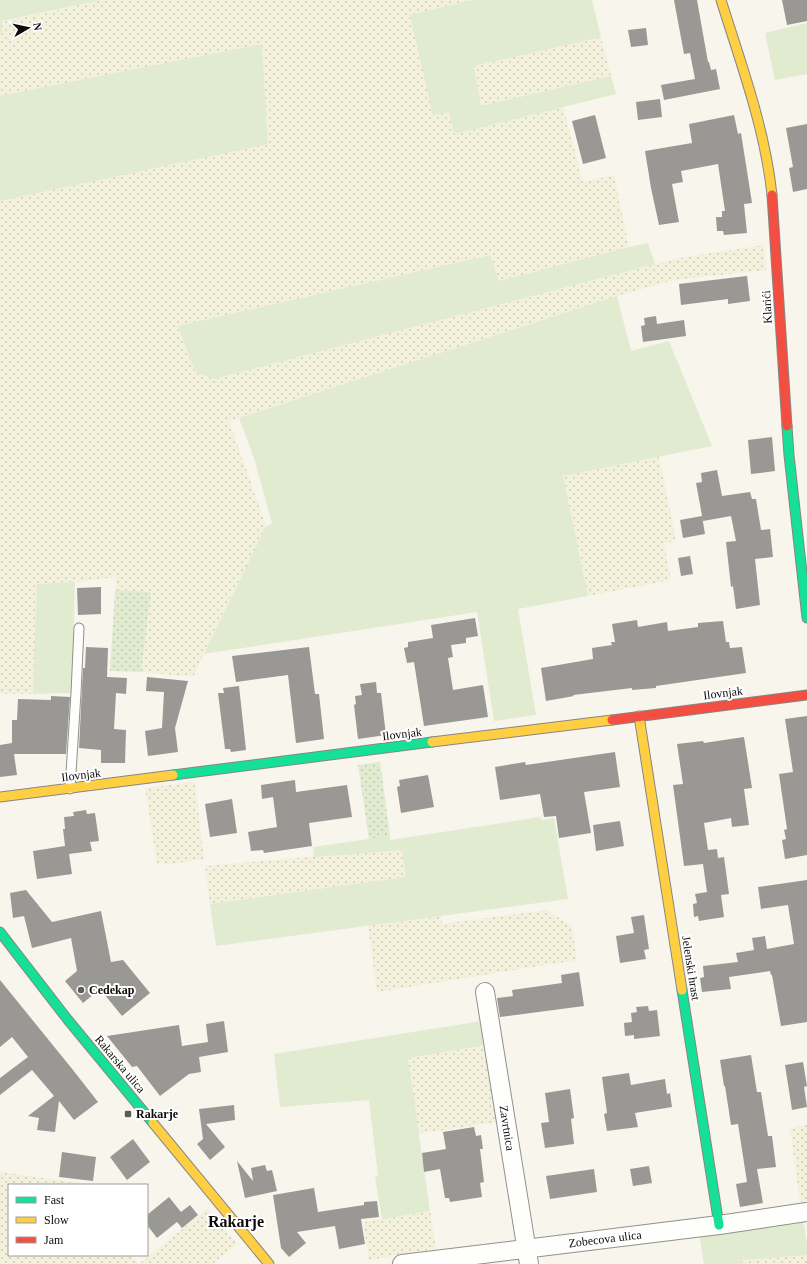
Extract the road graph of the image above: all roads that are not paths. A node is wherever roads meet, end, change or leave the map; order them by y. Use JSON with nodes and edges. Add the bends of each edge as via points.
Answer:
{"nodes":[{"id":1,"x":721,"y":0,"type":"edge"},
{"id":2,"x":807,"y":618,"type":"edge"},
{"id":3,"x":79,"y":628,"type":"dead end"},
{"id":4,"x":807,"y":695,"type":"edge"},
{"id":5,"x":639,"y":716,"type":"junction"},
{"id":6,"x":70,"y":789,"type":"junction"},
{"id":7,"x":0,"y":797,"type":"edge"},
{"id":8,"x":0,"y":932,"type":"edge"},
{"id":9,"x":485,"y":992,"type":"dead end"},
{"id":10,"x":807,"y":1212,"type":"edge"},
{"id":11,"x":719,"y":1225,"type":"junction"},
{"id":12,"x":527,"y":1256,"type":"edge"},
{"id":13,"x":270,"y":1264,"type":"edge"},
{"id":14,"x":402,"y":1264,"type":"edge"}],
"edges":[{"from":1,"to":2,"type":"street","name":"Klarići","via":[[754,107],[769,169],[790,455]]},
{"from":3,"to":6,"type":"lane"},
{"from":4,"to":5,"type":"street","name":"Ilovnjak"},
{"from":5,"to":6,"type":"street","name":"Ilovnjak"},
{"from":5,"to":11,"type":"street","name":"Jelenski hrast"},
{"from":6,"to":7,"type":"street","name":"Ilovnjak"},
{"from":8,"to":13,"type":"street","name":"Rakarska ulica","via":[[73,1026]]},
{"from":9,"to":12,"type":"street","name":"Zavrtnica"},
{"from":10,"to":11,"type":"street","name":"Zobecova ulica"},
{"from":11,"to":12,"type":"street","name":"Zobecova ulica"},
{"from":12,"to":14,"type":"street","name":"Zobecova ulica"}]}
